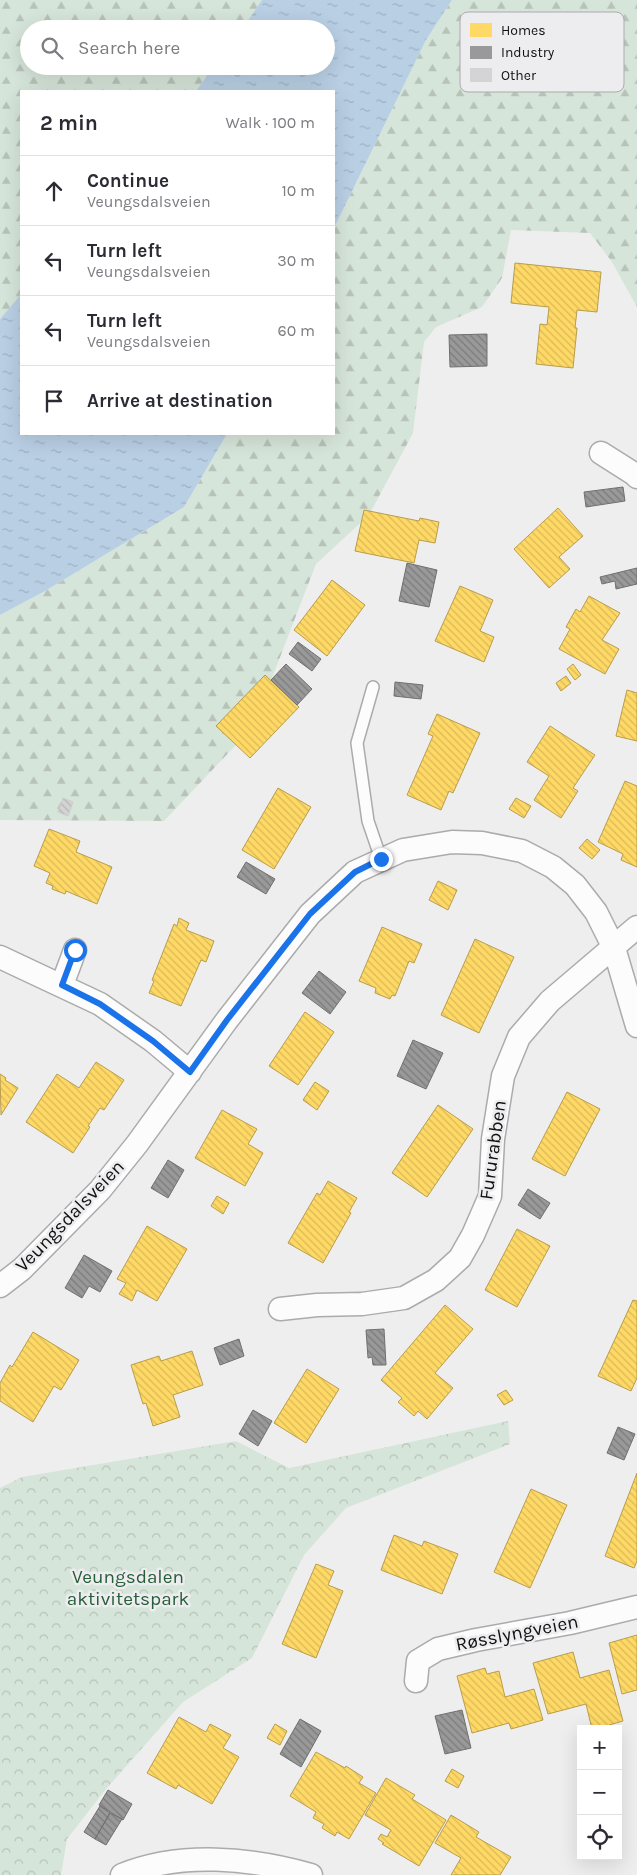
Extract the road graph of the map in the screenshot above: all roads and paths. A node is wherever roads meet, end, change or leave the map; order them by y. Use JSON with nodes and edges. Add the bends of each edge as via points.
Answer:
{"nodes":[{"id":1,"x":601,"y":453,"type":"dead end"},
{"id":2,"x":637,"y":477,"type":"edge"},
{"id":3,"x":374,"y":687,"type":"dead end"},
{"id":4,"x":381,"y":859,"type":"junction"},
{"id":5,"x":637,"y":927,"type":"edge"},
{"id":6,"x":614,"y":948,"type":"junction"},
{"id":7,"x":75,"y":950,"type":"dead end"},
{"id":8,"x":0,"y":957,"type":"edge"},
{"id":9,"x":62,"y":985,"type":"junction"},
{"id":10,"x":637,"y":1026,"type":"edge"},
{"id":11,"x":190,"y":1072,"type":"junction"},
{"id":12,"x":0,"y":1286,"type":"edge"},
{"id":13,"x":280,"y":1309,"type":"dead end"},
{"id":14,"x":637,"y":1608,"type":"edge"},
{"id":15,"x":416,"y":1681,"type":"dead end"},
{"id":16,"x":122,"y":1875,"type":"edge"},
{"id":17,"x":311,"y":1875,"type":"edge"}],
"edges":[{"from":1,"to":2,"type":"street"},
{"from":3,"to":4,"type":"lane","via":[[357,743],[368,821]]},
{"from":4,"to":6,"type":"street","name":"Veungsdalsveien","via":[[403,850],[452,842],[482,843],[522,851],[553,867],[575,885],[596,912]]},
{"from":4,"to":11,"type":"street","name":"Veungsdalsveien","via":[[355,872],[310,914]]},
{"from":5,"to":6,"type":"street","name":"Fururabben"},
{"from":6,"to":10,"type":"street","name":"Veungsdalsveien"},
{"from":6,"to":13,"type":"street","name":"Fururabben","via":[[550,1001],[519,1037],[503,1076],[493,1139],[490,1196],[460,1258],[436,1280],[404,1298]]},
{"from":7,"to":9,"type":"street"},
{"from":8,"to":9,"type":"street"},
{"from":9,"to":11,"type":"street","via":[[100,1004]]},
{"from":11,"to":12,"type":"street","name":"Veungsdalsveien","via":[[100,1190],[22,1270]]},
{"from":14,"to":15,"type":"street","name":"Røsslyngveien","via":[[438,1650],[418,1661]]},
{"from":16,"to":17,"type":"street","via":[[161,1864],[210,1860],[257,1863]]}]}
